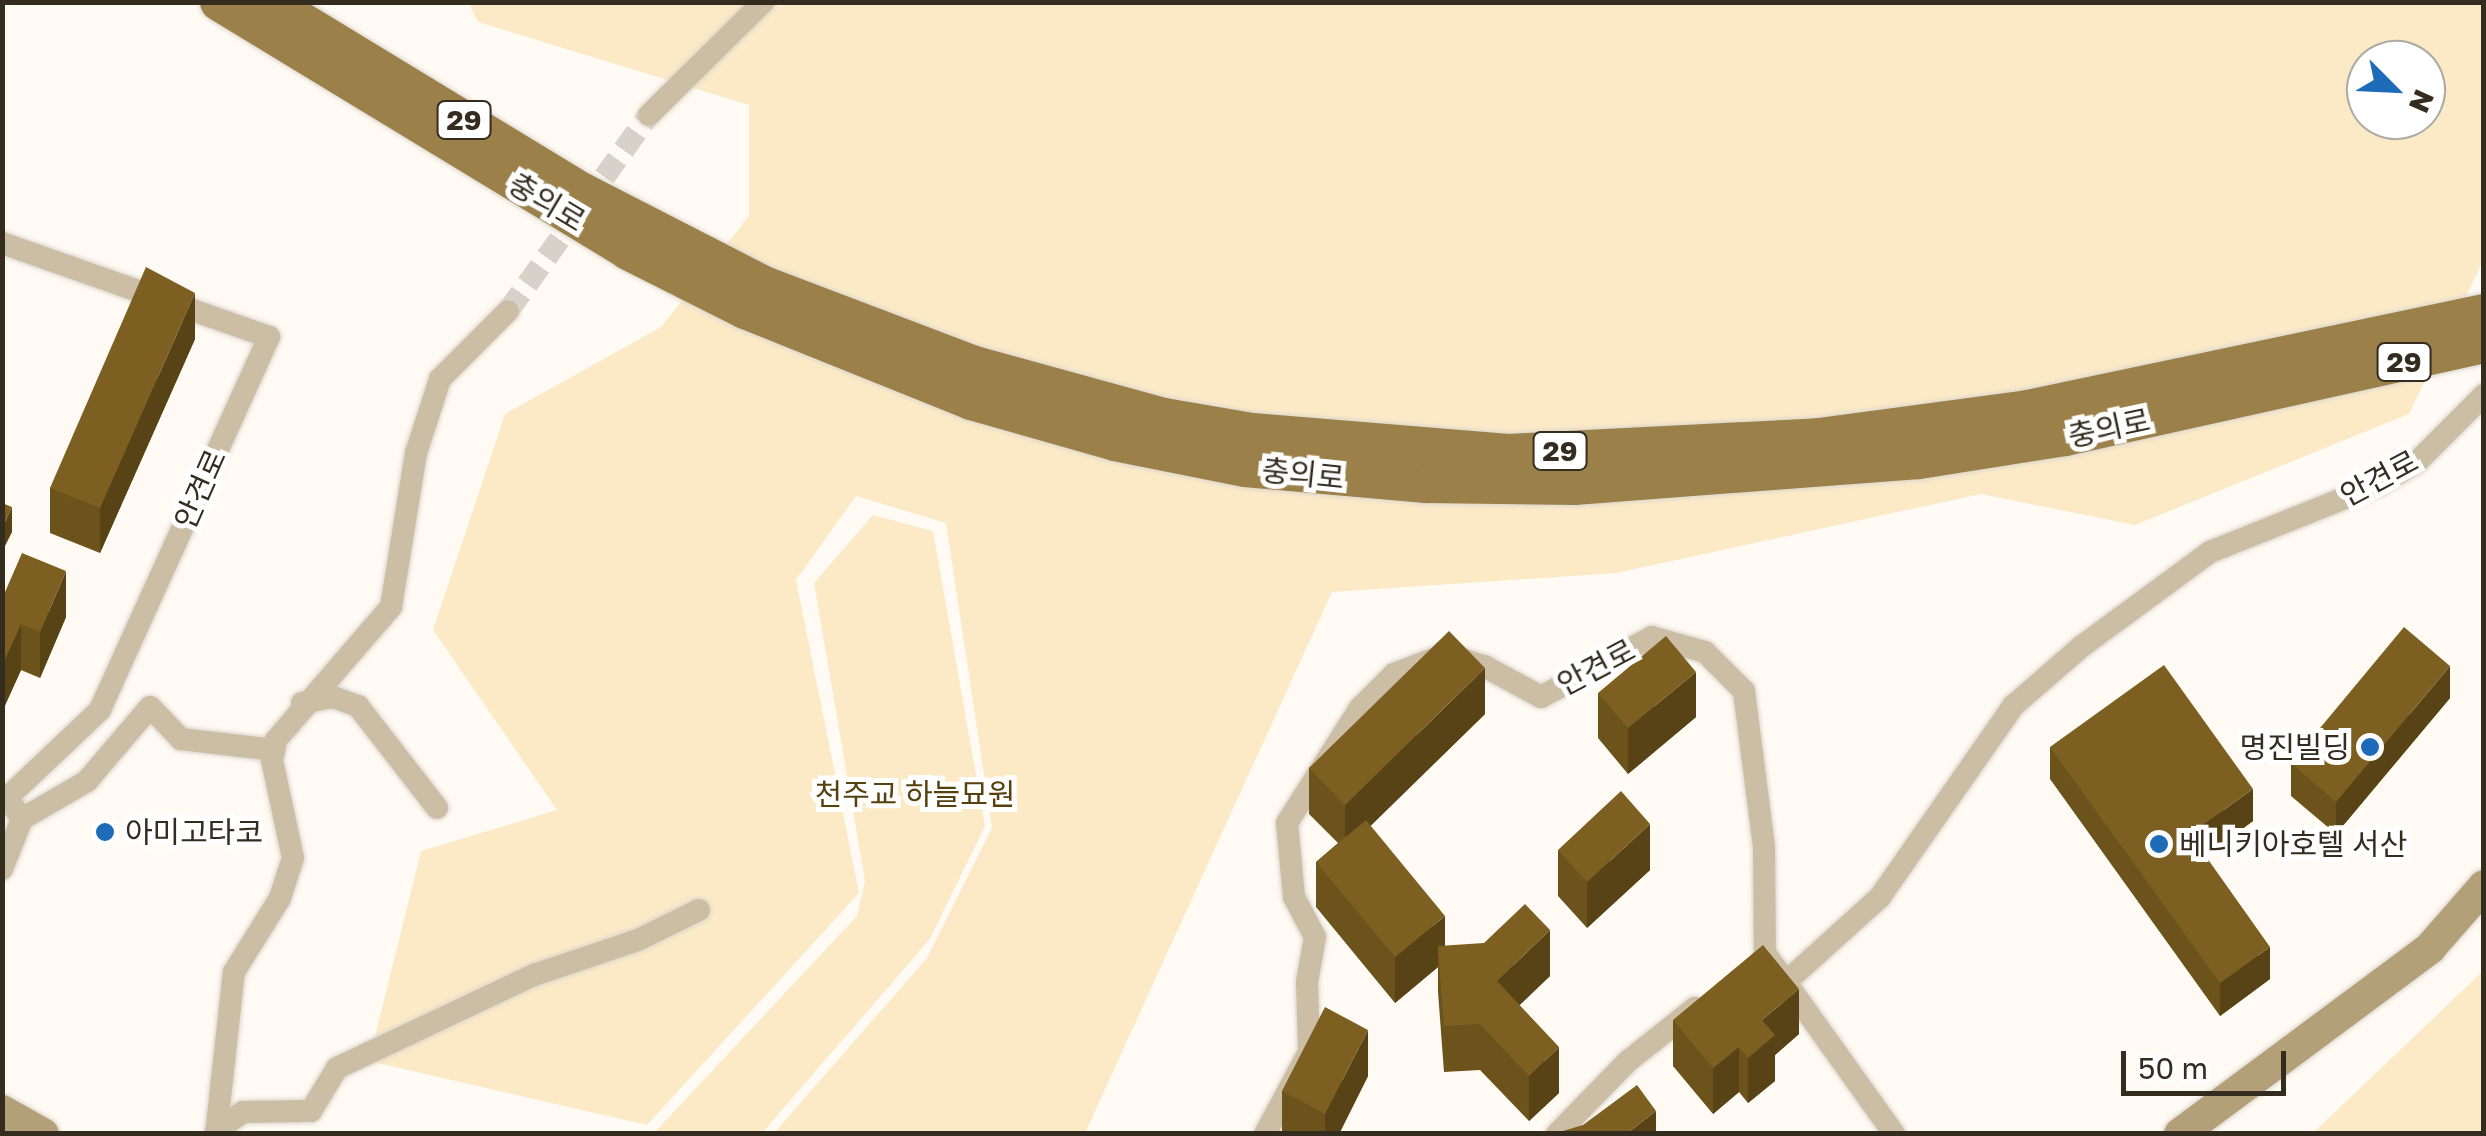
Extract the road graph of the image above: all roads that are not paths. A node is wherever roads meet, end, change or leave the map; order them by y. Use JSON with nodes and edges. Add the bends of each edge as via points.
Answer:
{"nodes":[{"id":1,"x":219,"y":2,"type":"edge"},
{"id":2,"x":270,"y":2,"type":"edge"},
{"id":3,"x":762,"y":2,"type":"edge"},
{"id":4,"x":648,"y":115,"type":"tunnel mouth"},
{"id":5,"x":2,"y":243,"type":"edge"},
{"id":6,"x":508,"y":311,"type":"tunnel mouth"},
{"id":7,"x":2484,"y":313,"type":"edge"},
{"id":8,"x":2484,"y":344,"type":"edge"},
{"id":9,"x":2484,"y":356,"type":"edge"},
{"id":10,"x":2422,"y":358,"type":"junction"},
{"id":11,"x":2484,"y":395,"type":"edge"},
{"id":12,"x":302,"y":703,"type":"junction"},
{"id":13,"x":274,"y":750,"type":"junction"},
{"id":14,"x":437,"y":808,"type":"dead end"},
{"id":15,"x":22,"y":819,"type":"junction"},
{"id":16,"x":2,"y":870,"type":"edge"},
{"id":17,"x":2484,"y":886,"type":"edge"},
{"id":18,"x":699,"y":910,"type":"dead end"},
{"id":19,"x":1786,"y":982,"type":"junction"},
{"id":20,"x":1719,"y":989,"type":"edge"},
{"id":21,"x":2,"y":1111,"type":"edge"},
{"id":22,"x":216,"y":1132,"type":"edge"},
{"id":23,"x":44,"y":1134,"type":"edge"},
{"id":24,"x":1265,"y":1134,"type":"edge"},
{"id":25,"x":1557,"y":1134,"type":"edge"},
{"id":26,"x":1894,"y":1134,"type":"edge"},
{"id":27,"x":2180,"y":1134,"type":"edge"}],
"edges":[{"from":1,"to":10,"type":"highway","name":"충의로","number":"29","via":[[628,251],[745,310],[971,401],[1114,442],[1245,468],[1486,486],[1844,468],[2065,438]]},
{"from":2,"to":7,"type":"highway","name":"충의로","number":"29","via":[[583,192],[764,285],[1010,375],[1164,418],[1252,432],[1508,453],[1819,436],[2028,409]]},
{"from":3,"to":4,"type":"street"},
{"from":5,"to":15,"type":"street","name":"안견로","via":[[269,337],[100,710],[7,798]]},
{"from":6,"to":12,"type":"street","via":[[440,380],[416,453],[391,607]]},
{"from":8,"to":10,"type":"highway","name":"충의로","number":"29"},
{"from":9,"to":10,"type":"highway"},
{"from":11,"to":19,"type":"street","name":"안견로","via":[[2416,462],[2380,484],[2210,552],[2082,646],[2013,706],[1880,897]]},
{"from":12,"to":13,"type":"street"},
{"from":12,"to":14,"type":"street","via":[[333,697],[358,706]]},
{"from":13,"to":15,"type":"street","via":[[181,739],[150,707],[87,781]]},
{"from":13,"to":22,"type":"street","via":[[293,858],[280,898],[234,972]]},
{"from":15,"to":16,"type":"street","name":"안견로"},
{"from":17,"to":27,"type":"main road","via":[[2393,978]]},
{"from":18,"to":22,"type":"street","via":[[638,940],[534,975],[337,1068],[311,1111],[243,1112]]},
{"from":19,"to":24,"type":"street","name":"안견로","via":[[1757,959],[1764,848],[1744,692],[1705,652],[1652,637],[1541,696],[1446,654],[1394,674],[1360,708],[1287,823],[1294,898],[1315,936],[1306,982],[1309,1052]]},
{"from":19,"to":26,"type":"street","name":"안견로"},
{"from":20,"to":25,"type":"street","via":[[1627,1062]]},
{"from":21,"to":23,"type":"main road"}]}
